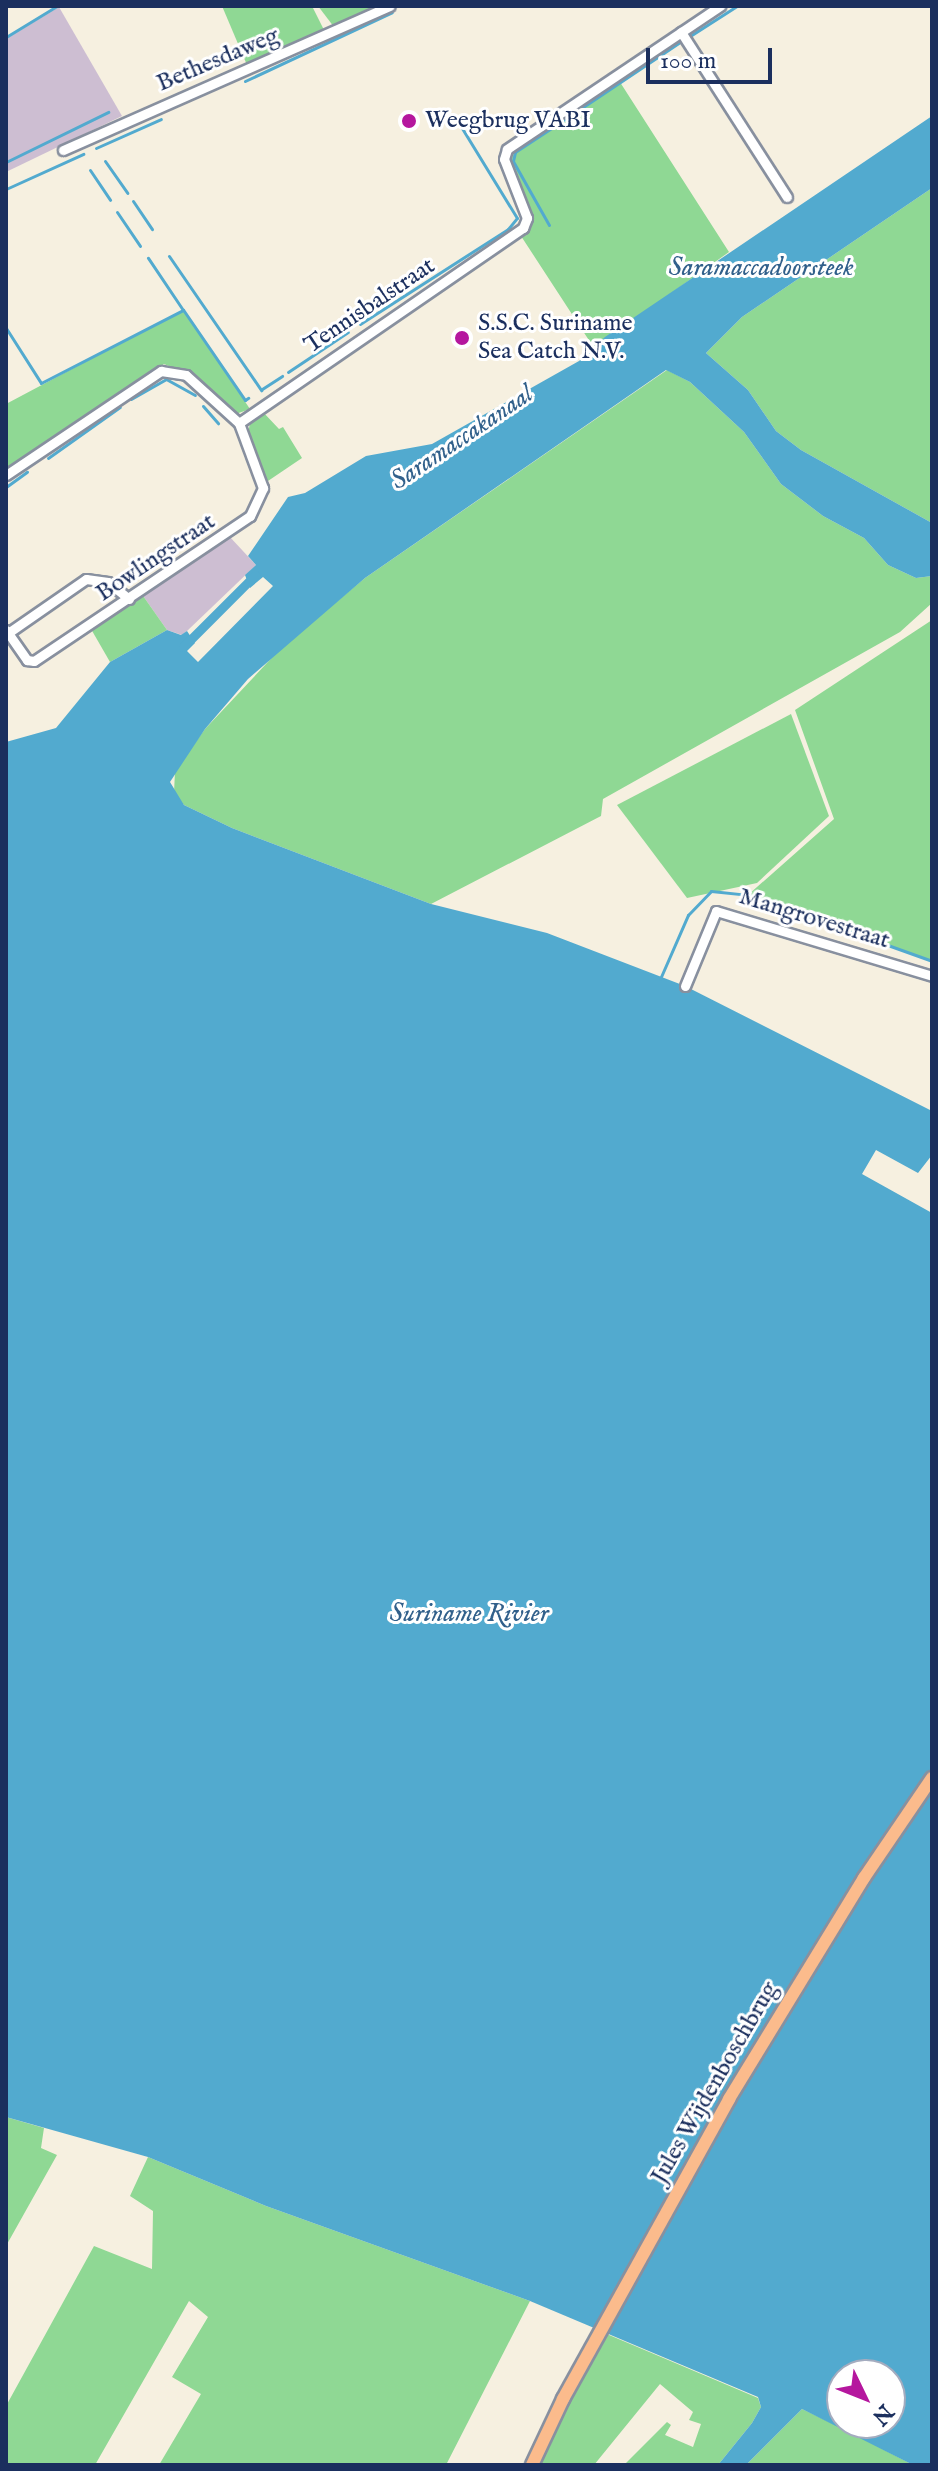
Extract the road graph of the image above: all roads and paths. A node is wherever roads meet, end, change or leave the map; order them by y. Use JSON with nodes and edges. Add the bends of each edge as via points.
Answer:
{"nodes":[{"id":1,"x":390,"y":6,"type":"edge"},
{"id":2,"x":720,"y":6,"type":"edge"},
{"id":3,"x":681,"y":32,"type":"junction"},
{"id":4,"x":63,"y":150,"type":"dead end"},
{"id":5,"x":787,"y":197,"type":"dead end"},
{"id":6,"x":239,"y":423,"type":"junction"},
{"id":7,"x":6,"y":475,"type":"edge"},
{"id":8,"x":129,"y":599,"type":"junction"},
{"id":9,"x":7,"y":631,"type":"edge"},
{"id":10,"x":932,"y":976,"type":"edge"},
{"id":11,"x":685,"y":986,"type":"dead end"},
{"id":12,"x":932,"y":1778,"type":"edge"},
{"id":13,"x":532,"y":2465,"type":"edge"}],
"edges":[{"from":1,"to":4,"type":"street","name":"Bethesdaweg"},
{"from":2,"to":3,"type":"street"},
{"from":3,"to":5,"type":"street"},
{"from":3,"to":6,"type":"street","name":"Tennisbalstraat","via":[[507,149],[504,159],[525,225]]},
{"from":6,"to":7,"type":"street","via":[[186,375],[161,371]]},
{"from":6,"to":8,"type":"street","name":"Bowlingstraat","via":[[261,481],[258,506],[240,525]]},
{"from":8,"to":9,"type":"street","via":[[108,582],[86,579]]},
{"from":8,"to":9,"type":"street","name":"Bowlingstraat","via":[[34,661],[27,660]]},
{"from":10,"to":11,"type":"street","name":"Mangrovestraat","via":[[716,911]]},
{"from":12,"to":13,"type":"main road","name":"Jules Wijdenboschbrug","via":[[864,1878],[729,2099]]}]}
